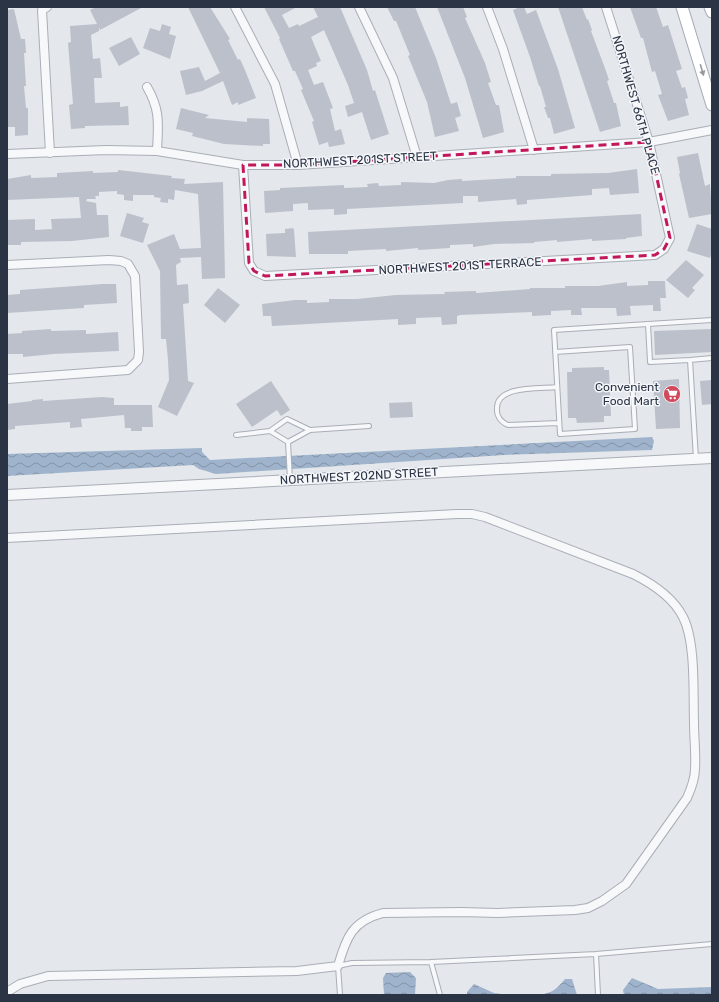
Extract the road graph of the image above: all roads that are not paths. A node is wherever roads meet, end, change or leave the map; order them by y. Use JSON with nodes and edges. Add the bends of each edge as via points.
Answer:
{"nodes":[{"id":1,"x":235,"y":7,"type":"edge"},
{"id":2,"x":359,"y":7,"type":"edge"},
{"id":3,"x":487,"y":7,"type":"edge"},
{"id":4,"x":606,"y":7,"type":"edge"},
{"id":5,"x":682,"y":7,"type":"edge"},
{"id":6,"x":710,"y":7,"type":"edge"},
{"id":7,"x":44,"y":9,"type":"edge"},
{"id":8,"x":712,"y":12,"type":"edge"},
{"id":9,"x":147,"y":87,"type":"dead end"},
{"id":10,"x":712,"y":105,"type":"edge"},
{"id":11,"x":712,"y":130,"type":"edge"},
{"id":12,"x":649,"y":142,"type":"junction"},
{"id":13,"x":534,"y":150,"type":"junction"},
{"id":14,"x":156,"y":151,"type":"junction"},
{"id":15,"x":50,"y":153,"type":"junction"},
{"id":16,"x":7,"y":154,"type":"edge"},
{"id":17,"x":417,"y":157,"type":"junction"},
{"id":18,"x":243,"y":165,"type":"junction"},
{"id":19,"x":298,"y":165,"type":"junction"},
{"id":20,"x":664,"y":249,"type":"joint"},
{"id":21,"x":7,"y":265,"type":"edge"},
{"id":22,"x":712,"y":320,"type":"edge"},
{"id":23,"x":648,"y":324,"type":"junction"},
{"id":24,"x":555,"y":352,"type":"junction"},
{"id":25,"x":712,"y":358,"type":"edge"},
{"id":26,"x":690,"y":360,"type":"junction"},
{"id":27,"x":7,"y":379,"type":"edge"},
{"id":28,"x":557,"y":387,"type":"junction"},
{"id":29,"x":559,"y":423,"type":"junction"},
{"id":30,"x":369,"y":426,"type":"dead end"},
{"id":31,"x":310,"y":430,"type":"junction"},
{"id":32,"x":270,"y":431,"type":"junction"},
{"id":33,"x":236,"y":435,"type":"dead end"},
{"id":34,"x":288,"y":442,"type":"junction"},
{"id":35,"x":712,"y":458,"type":"edge"},
{"id":36,"x":696,"y":459,"type":"junction"},
{"id":37,"x":290,"y":475,"type":"junction"},
{"id":38,"x":7,"y":495,"type":"edge"},
{"id":39,"x":7,"y":538,"type":"edge"},
{"id":40,"x":712,"y":944,"type":"edge"},
{"id":41,"x":596,"y":954,"type":"junction"},
{"id":42,"x":431,"y":962,"type":"junction"},
{"id":43,"x":338,"y":966,"type":"junction"},
{"id":44,"x":7,"y":992,"type":"edge"},
{"id":45,"x":340,"y":995,"type":"edge"},
{"id":46,"x":440,"y":995,"type":"edge"},
{"id":47,"x":598,"y":995,"type":"edge"}],
"edges":[{"from":1,"to":19,"type":"street","via":[[275,84]]},
{"from":2,"to":17,"type":"street","via":[[393,78]]},
{"from":3,"to":13,"type":"street","via":[[503,49]]},
{"from":4,"to":12,"type":"street","name":"NORTHWEST 66TH PLACE"},
{"from":5,"to":10,"type":"main road","one_way":true},
{"from":6,"to":8,"type":"main road"},
{"from":7,"to":15,"type":"street"},
{"from":9,"to":14,"type":"street","via":[[155,101],[158,119]]},
{"from":11,"to":12,"type":"street","name":"NORTHWEST 201ST STREET"},
{"from":12,"to":13,"type":"street","name":"NORTHWEST 201ST STREET"},
{"from":12,"to":20,"type":"street","name":"NORTHWEST 66TH PLACE","via":[[670,238]]},
{"from":13,"to":17,"type":"street","name":"NORTHWEST 201ST STREET"},
{"from":14,"to":15,"type":"street","name":"NORTHWEST 201ST STREET"},
{"from":14,"to":18,"type":"street","name":"NORTHWEST 201ST STREET"},
{"from":15,"to":16,"type":"street","name":"NORTHWEST 201ST STREET"},
{"from":17,"to":19,"type":"street","name":"NORTHWEST 201ST STREET"},
{"from":18,"to":19,"type":"street","name":"NORTHWEST 201ST STREET"},
{"from":18,"to":20,"type":"street","name":"NORTHWEST 201ST TERRACE","via":[[249,263],[254,271],[265,276],[656,255]]},
{"from":21,"to":27,"type":"street","via":[[108,260],[128,264],[135,276],[139,352],[134,365],[120,372]]},
{"from":22,"to":23,"type":"lane"},
{"from":23,"to":24,"type":"lane","via":[[554,330]]},
{"from":23,"to":26,"type":"lane","via":[[650,362]]},
{"from":24,"to":28,"type":"lane"},
{"from":24,"to":29,"type":"lane","via":[[630,347],[635,429],[560,434]]},
{"from":25,"to":26,"type":"lane"},
{"from":26,"to":36,"type":"lane"},
{"from":28,"to":29,"type":"lane"},
{"from":28,"to":29,"type":"lane","via":[[511,391],[501,397],[496,407],[499,418],[508,425]]},
{"from":30,"to":31,"type":"lane"},
{"from":31,"to":32,"type":"lane","via":[[287,419]]},
{"from":31,"to":34,"type":"lane"},
{"from":32,"to":33,"type":"lane"},
{"from":32,"to":34,"type":"lane"},
{"from":34,"to":37,"type":"lane"},
{"from":35,"to":36,"type":"street","name":"NORTHWEST 202ND STREET"},
{"from":36,"to":37,"type":"street","name":"NORTHWEST 202ND STREET"},
{"from":37,"to":38,"type":"street","name":"NORTHWEST 202ND STREET"},
{"from":39,"to":43,"type":"street","via":[[472,514],[633,574],[656,587],[677,608],[683,617],[690,640],[694,780],[687,798],[626,884],[602,901],[588,908],[575,910],[378,915],[361,924],[350,934],[344,942]]},
{"from":40,"to":41,"type":"lane"},
{"from":41,"to":42,"type":"lane"},
{"from":41,"to":47,"type":"lane"},
{"from":42,"to":43,"type":"lane"},
{"from":42,"to":46,"type":"lane"},
{"from":43,"to":44,"type":"street","via":[[297,971],[48,976],[20,984]]},
{"from":43,"to":45,"type":"lane"}]}
